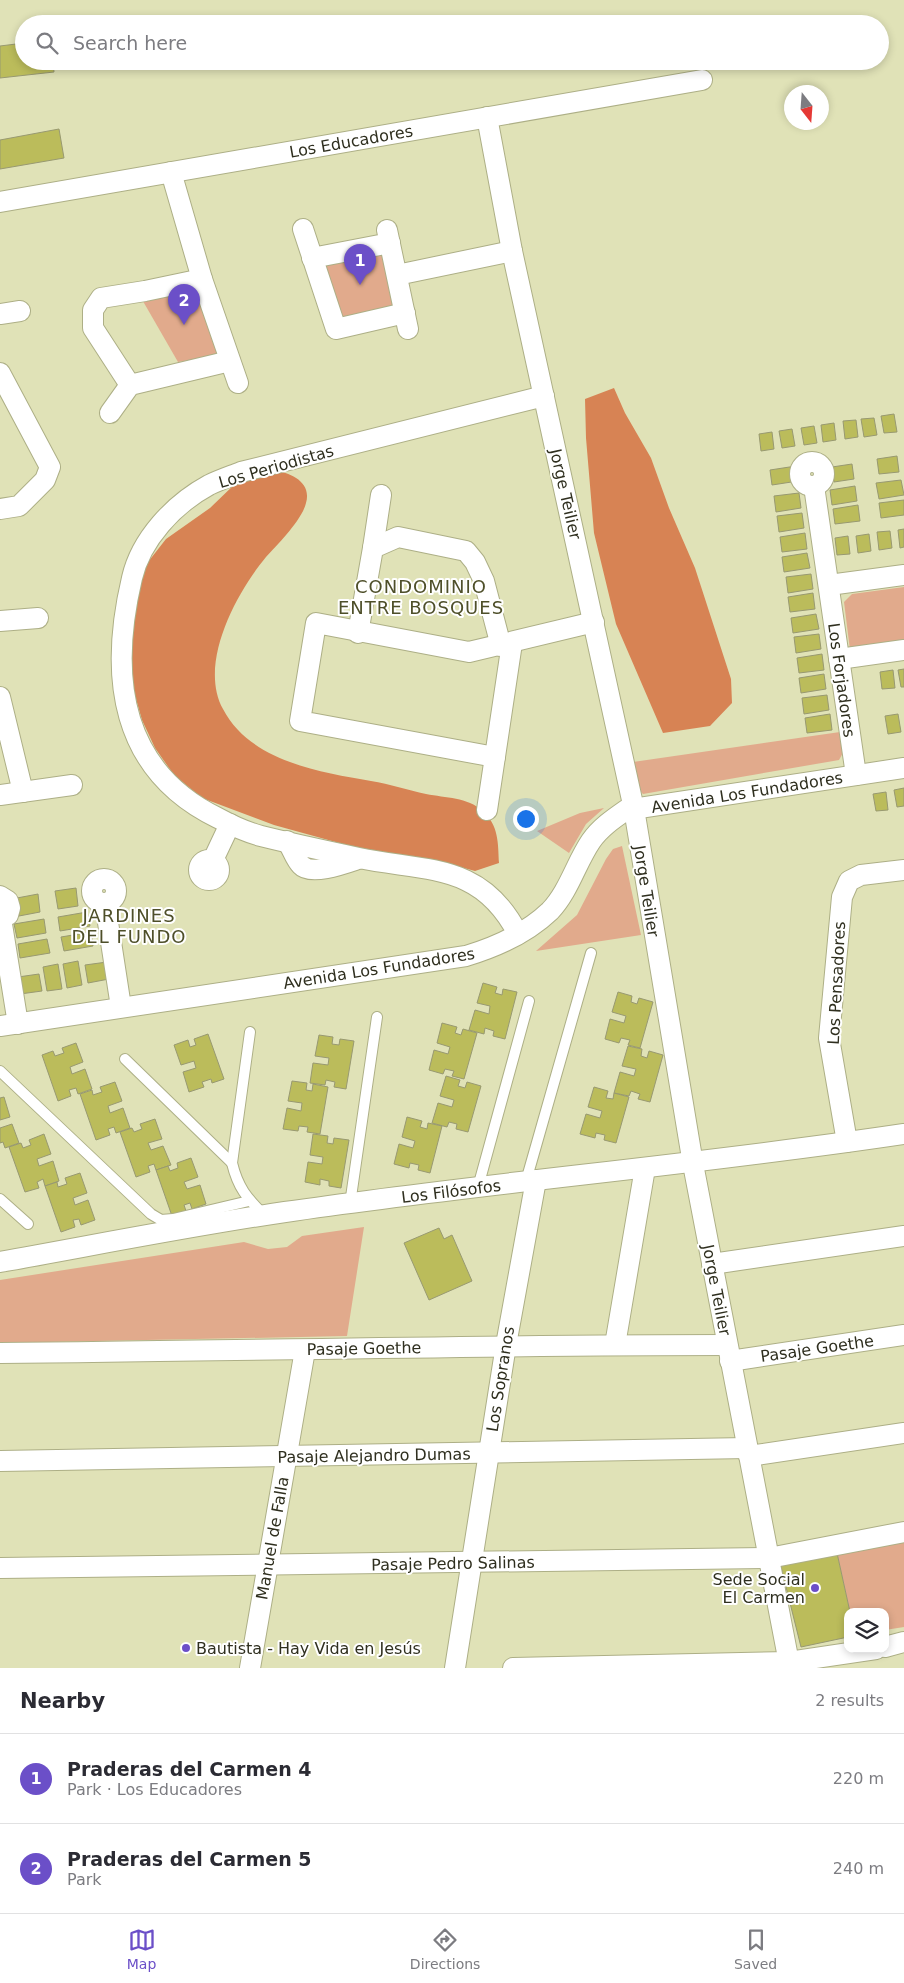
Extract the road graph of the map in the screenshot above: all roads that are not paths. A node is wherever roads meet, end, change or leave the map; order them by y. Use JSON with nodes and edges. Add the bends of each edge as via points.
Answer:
{"nodes":[{"id":1,"x":702,"y":80,"type":"dead end"},
{"id":2,"x":487,"y":117,"type":"junction"},
{"id":3,"x":171,"y":172,"type":"junction"},
{"id":4,"x":0,"y":202,"type":"edge"},
{"id":5,"x":303,"y":229,"type":"dead end"},
{"id":6,"x":512,"y":251,"type":"junction"},
{"id":7,"x":312,"y":258,"type":"junction"},
{"id":8,"x":397,"y":275,"type":"junction"},
{"id":9,"x":202,"y":279,"type":"junction"},
{"id":10,"x":20,"y":311,"type":"dead end"},
{"id":11,"x":0,"y":314,"type":"edge"},
{"id":12,"x":230,"y":361,"type":"junction"},
{"id":13,"x":0,"y":373,"type":"edge"},
{"id":14,"x":238,"y":383,"type":"dead end"},
{"id":15,"x":130,"y":385,"type":"junction"},
{"id":16,"x":544,"y":396,"type":"junction"},
{"id":17,"x":110,"y":413,"type":"dead end"},
{"id":18,"x":814,"y":486,"type":"dead end"},
{"id":19,"x":381,"y":495,"type":"dead end"},
{"id":20,"x":0,"y":509,"type":"edge"},
{"id":21,"x":374,"y":548,"type":"junction"},
{"id":22,"x":904,"y":575,"type":"edge"},
{"id":23,"x":829,"y":585,"type":"junction"},
{"id":24,"x":38,"y":618,"type":"dead end"},
{"id":25,"x":0,"y":621,"type":"edge"},
{"id":26,"x":594,"y":622,"type":"junction"},
{"id":27,"x":358,"y":633,"type":"junction"},
{"id":28,"x":506,"y":644,"type":"junction"},
{"id":29,"x":904,"y":650,"type":"edge"},
{"id":30,"x":839,"y":660,"type":"junction"},
{"id":31,"x":0,"y":697,"type":"edge"},
{"id":32,"x":495,"y":757,"type":"junction"},
{"id":33,"x":904,"y":768,"type":"edge"},
{"id":34,"x":856,"y":775,"type":"junction"},
{"id":35,"x":72,"y":785,"type":"dead end"},
{"id":36,"x":22,"y":792,"type":"junction"},
{"id":37,"x":0,"y":795,"type":"edge"},
{"id":38,"x":634,"y":809,"type":"junction"},
{"id":39,"x":487,"y":810,"type":"dead end"},
{"id":40,"x":230,"y":824,"type":"junction"},
{"id":41,"x":213,"y":860,"type":"dead end"},
{"id":42,"x":904,"y":870,"type":"edge"},
{"id":43,"x":0,"y":896,"type":"edge"},
{"id":44,"x":105,"y":903,"type":"dead end"},
{"id":45,"x":1,"y":918,"type":"edge"},
{"id":46,"x":518,"y":934,"type":"junction"},
{"id":47,"x":591,"y":952,"type":"dead end"},
{"id":48,"x":529,"y":1001,"type":"dead end"},
{"id":49,"x":121,"y":1007,"type":"junction"},
{"id":50,"x":377,"y":1017,"type":"dead end"},
{"id":51,"x":9,"y":1025,"type":"edge"},
{"id":52,"x":250,"y":1032,"type":"dead end"},
{"id":53,"x":125,"y":1059,"type":"dead end"},
{"id":54,"x":0,"y":1070,"type":"edge"},
{"id":55,"x":904,"y":1134,"type":"edge"},
{"id":56,"x":847,"y":1142,"type":"junction"},
{"id":57,"x":232,"y":1163,"type":"junction"},
{"id":58,"x":693,"y":1164,"type":"junction"},
{"id":59,"x":645,"y":1168,"type":"junction"},
{"id":60,"x":531,"y":1181,"type":"junction"},
{"id":61,"x":478,"y":1187,"type":"junction"},
{"id":62,"x":0,"y":1199,"type":"edge"},
{"id":63,"x":249,"y":1200,"type":"junction"},
{"id":64,"x":350,"y":1204,"type":"junction"},
{"id":65,"x":264,"y":1215,"type":"junction"},
{"id":66,"x":28,"y":1224,"type":"dead end"},
{"id":67,"x":904,"y":1236,"type":"edge"},
{"id":68,"x":0,"y":1262,"type":"edge"},
{"id":69,"x":712,"y":1264,"type":"junction"},
{"id":70,"x":904,"y":1336,"type":"edge"},
{"id":71,"x":506,"y":1345,"type":"junction"},
{"id":72,"x":615,"y":1345,"type":"junction"},
{"id":73,"x":305,"y":1350,"type":"junction"},
{"id":74,"x":0,"y":1353,"type":"edge"},
{"id":75,"x":729,"y":1353,"type":"junction"},
{"id":76,"x":904,"y":1433,"type":"edge"},
{"id":77,"x":748,"y":1452,"type":"junction"},
{"id":78,"x":488,"y":1454,"type":"junction"},
{"id":79,"x":286,"y":1457,"type":"junction"},
{"id":80,"x":0,"y":1461,"type":"edge"},
{"id":81,"x":904,"y":1532,"type":"edge"},
{"id":82,"x":769,"y":1558,"type":"junction"},
{"id":83,"x":472,"y":1563,"type":"junction"},
{"id":84,"x":268,"y":1564,"type":"junction"},
{"id":85,"x":0,"y":1568,"type":"edge"},
{"id":86,"x":904,"y":1642,"type":"edge"},
{"id":87,"x":889,"y":1646,"type":"edge"},
{"id":88,"x":858,"y":1653,"type":"edge"},
{"id":89,"x":789,"y":1665,"type":"edge"},
{"id":90,"x":250,"y":1668,"type":"edge"},
{"id":91,"x":455,"y":1668,"type":"edge"},
{"id":92,"x":513,"y":1668,"type":"edge"},
{"id":93,"x":545,"y":1668,"type":"edge"}],
"edges":[{"from":1,"to":2,"type":"street","name":"Los Educadores"},
{"from":2,"to":3,"type":"street","name":"Los Educadores"},
{"from":2,"to":6,"type":"street","name":"Jorge Teilier"},
{"from":3,"to":4,"type":"street","name":"Los Educadores"},
{"from":3,"to":9,"type":"street"},
{"from":5,"to":7,"type":"street"},
{"from":6,"to":8,"type":"street"},
{"from":6,"to":16,"type":"street","name":"Jorge Teilier"},
{"from":7,"to":8,"type":"street","via":[[388,236]]},
{"from":7,"to":8,"type":"street","via":[[336,329],[406,321]]},
{"from":9,"to":12,"type":"street"},
{"from":9,"to":15,"type":"street","via":[[101,298],[93,310],[93,328]]},
{"from":10,"to":11,"type":"street"},
{"from":12,"to":14,"type":"street"},
{"from":12,"to":15,"type":"street"},
{"from":13,"to":20,"type":"street","via":[[50,467],[45,480],[19,506]]},
{"from":15,"to":17,"type":"street"},
{"from":16,"to":26,"type":"street","name":"Jorge Teilier"},
{"from":16,"to":40,"type":"street","name":"Los Periodistas","via":[[241,472],[210,484],[188,498],[147,541],[132,574],[123,615],[121,659],[128,713],[139,743],[172,789],[198,808]]},
{"from":18,"to":23,"type":"street","name":"Los Forjadores"},
{"from":19,"to":21,"type":"street"},
{"from":21,"to":27,"type":"street"},
{"from":21,"to":28,"type":"street","via":[[398,537],[466,551],[484,581]]},
{"from":22,"to":23,"type":"street"},
{"from":23,"to":30,"type":"street","name":"Los Forjadores"},
{"from":24,"to":25,"type":"street"},
{"from":26,"to":28,"type":"street"},
{"from":26,"to":38,"type":"street","name":"Jorge Teilier"},
{"from":27,"to":28,"type":"street","via":[[469,652]]},
{"from":27,"to":32,"type":"street","via":[[316,624],[300,720]]},
{"from":28,"to":32,"type":"street"},
{"from":29,"to":30,"type":"street"},
{"from":30,"to":34,"type":"street","name":"Los Forjadores"},
{"from":31,"to":36,"type":"street"},
{"from":32,"to":39,"type":"street"},
{"from":33,"to":34,"type":"street","name":"Avenida Los Fundadores"},
{"from":34,"to":38,"type":"street","name":"Avenida Los Fundadores"},
{"from":35,"to":36,"type":"street"},
{"from":36,"to":37,"type":"street"},
{"from":38,"to":46,"type":"street","name":"Avenida Los Fundadores","via":[[626,810],[607,823],[591,841],[566,888],[550,910]]},
{"from":38,"to":58,"type":"street","name":"Jorge Teilier"},
{"from":40,"to":41,"type":"street"},
{"from":40,"to":46,"type":"street","name":"Los Periodistas","via":[[260,836],[461,876],[485,890],[501,905]]},
{"from":42,"to":56,"type":"street","name":"Los Pensadores","via":[[861,875],[849,881],[842,897],[830,1038]]},
{"from":43,"to":45,"type":"street","via":[[6,898],[10,908],[8,914]]},
{"from":44,"to":49,"type":"street"},
{"from":45,"to":51,"type":"street"},
{"from":46,"to":49,"type":"street","name":"Avenida Los Fundadores","via":[[466,956]]},
{"from":47,"to":60,"type":"lane"},
{"from":48,"to":61,"type":"lane"},
{"from":49,"to":51,"type":"street","name":"Avenida Los Fundadores"},
{"from":50,"to":64,"type":"lane"},
{"from":52,"to":57,"type":"lane"},
{"from":53,"to":57,"type":"lane"},
{"from":54,"to":63,"type":"lane","via":[[161,1220]]},
{"from":55,"to":56,"type":"street","name":"Los Filósofos"},
{"from":56,"to":58,"type":"street","name":"Los Filósofos"},
{"from":57,"to":63,"type":"lane","via":[[237,1183]]},
{"from":58,"to":59,"type":"street","name":"Los Filósofos"},
{"from":58,"to":69,"type":"street","name":"Jorge Teilier"},
{"from":59,"to":60,"type":"street","name":"Los Filósofos"},
{"from":59,"to":72,"type":"street"},
{"from":60,"to":61,"type":"street","name":"Los Filósofos"},
{"from":60,"to":71,"type":"street","name":"Los Sopranos"},
{"from":61,"to":64,"type":"street","name":"Los Filósofos"},
{"from":62,"to":66,"type":"lane"},
{"from":63,"to":65,"type":"lane"},
{"from":64,"to":65,"type":"street","name":"Los Filósofos"},
{"from":65,"to":68,"type":"street","name":"Los Filósofos"},
{"from":67,"to":69,"type":"street"},
{"from":69,"to":75,"type":"street","name":"Jorge Teilier"},
{"from":70,"to":75,"type":"street","name":"Pasaje Goethe"},
{"from":71,"to":72,"type":"street","name":"Pasaje Goethe"},
{"from":71,"to":73,"type":"street","name":"Pasaje Goethe"},
{"from":71,"to":78,"type":"street","name":"Los Sopranos"},
{"from":72,"to":75,"type":"street","name":"Pasaje Goethe"},
{"from":73,"to":74,"type":"street","name":"Pasaje Goethe"},
{"from":73,"to":79,"type":"street","name":"Manuel de Falla"},
{"from":75,"to":77,"type":"street","name":"Jorge Teilier"},
{"from":76,"to":77,"type":"street","name":"Pasaje Alejandro Dumas"},
{"from":77,"to":78,"type":"street","name":"Pasaje Alejandro Dumas"},
{"from":77,"to":82,"type":"street","name":"Jorge Teilier"},
{"from":78,"to":79,"type":"street","name":"Pasaje Alejandro Dumas"},
{"from":78,"to":83,"type":"street","name":"Los Sopranos"},
{"from":79,"to":80,"type":"street","name":"Pasaje Alejandro Dumas"},
{"from":79,"to":84,"type":"street","name":"Manuel de Falla"},
{"from":81,"to":82,"type":"street","name":"Pasaje Pedro Salinas"},
{"from":82,"to":83,"type":"street","name":"Pasaje Pedro Salinas"},
{"from":82,"to":89,"type":"street","name":"Jorge Teilier"},
{"from":83,"to":84,"type":"street","name":"Pasaje Pedro Salinas"},
{"from":83,"to":91,"type":"street","name":"Los Sopranos"},
{"from":84,"to":85,"type":"street","name":"Pasaje Pedro Salinas"},
{"from":84,"to":90,"type":"street","name":"Manuel de Falla"},
{"from":86,"to":87,"type":"street"},
{"from":88,"to":89,"type":"street"},
{"from":89,"to":93,"type":"street"},
{"from":92,"to":93,"type":"street"}]}
